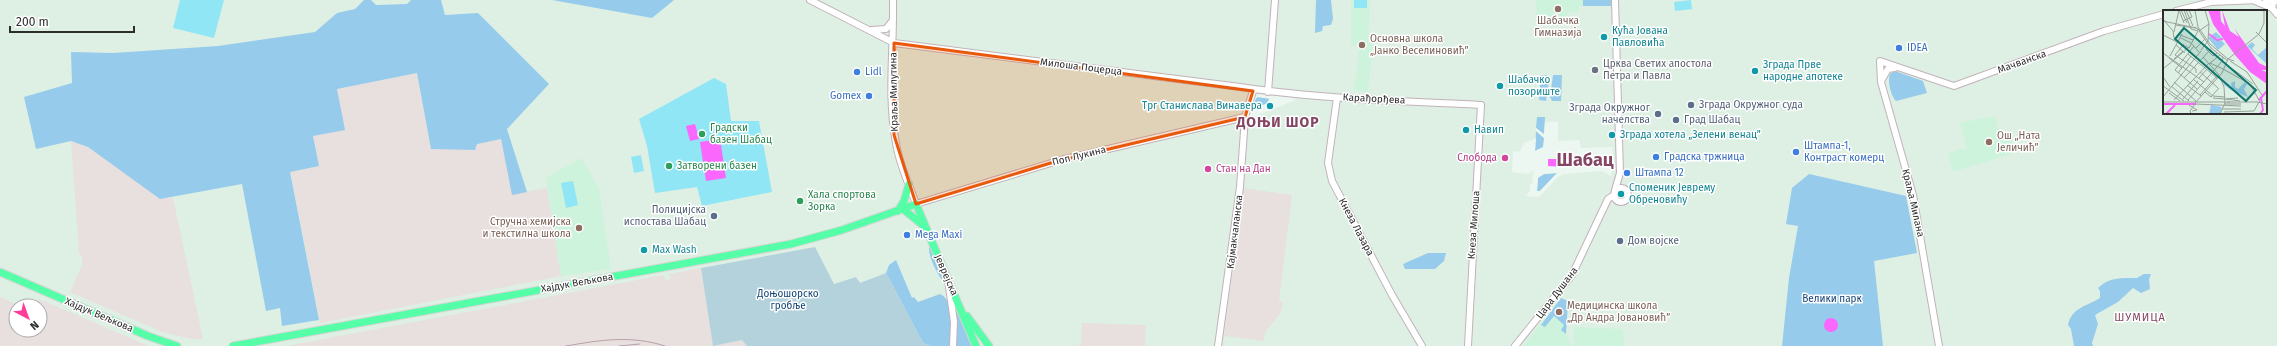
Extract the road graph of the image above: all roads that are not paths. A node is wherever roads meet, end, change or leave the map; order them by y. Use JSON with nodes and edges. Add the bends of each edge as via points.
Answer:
{"nodes":[{"id":1,"x":810,"y":0,"type":"edge"},
{"id":2,"x":893,"y":0,"type":"edge"},
{"id":3,"x":1275,"y":0,"type":"edge"},
{"id":4,"x":1615,"y":0,"type":"edge"},
{"id":5,"x":2256,"y":0,"type":"edge"},
{"id":6,"x":2266,"y":0,"type":"edge"},
{"id":7,"x":2274,"y":3,"type":"edge"},
{"id":8,"x":2181,"y":10,"type":"edge"},
{"id":9,"x":2163,"y":14,"type":"edge"},
{"id":10,"x":2277,"y":14,"type":"edge"},
{"id":11,"x":893,"y":20,"type":"junction"},
{"id":12,"x":871,"y":30,"type":"junction"},
{"id":13,"x":894,"y":43,"type":"junction"},
{"id":14,"x":1880,"y":61,"type":"joint"},
{"id":15,"x":1895,"y":68,"type":"junction"},
{"id":16,"x":1881,"y":82,"type":"junction"},
{"id":17,"x":1253,"y":91,"type":"junction"},
{"id":18,"x":1268,"y":92,"type":"junction"},
{"id":19,"x":1337,"y":98,"type":"junction"},
{"id":20,"x":1481,"y":105,"type":"joint"},
{"id":21,"x":1245,"y":117,"type":"junction"},
{"id":22,"x":1620,"y":173,"type":"junction"},
{"id":23,"x":909,"y":184,"type":"junction"},
{"id":24,"x":1625,"y":189,"type":"junction"},
{"id":25,"x":1615,"y":192,"type":"junction"},
{"id":26,"x":1618,"y":202,"type":"junction"},
{"id":27,"x":916,"y":204,"type":"junction"},
{"id":28,"x":900,"y":210,"type":"junction"},
{"id":29,"x":1602,"y":214,"type":"junction"},
{"id":30,"x":926,"y":227,"type":"junction"},
{"id":31,"x":0,"y":272,"type":"edge"},
{"id":32,"x":948,"y":280,"type":"junction"},
{"id":33,"x":962,"y":312,"type":"junction"},
{"id":34,"x":177,"y":346,"type":"edge"},
{"id":35,"x":233,"y":346,"type":"edge"},
{"id":36,"x":953,"y":346,"type":"edge"},
{"id":37,"x":976,"y":346,"type":"edge"},
{"id":38,"x":990,"y":346,"type":"edge"},
{"id":39,"x":1218,"y":346,"type":"edge"},
{"id":40,"x":1422,"y":346,"type":"edge"},
{"id":41,"x":1468,"y":346,"type":"edge"},
{"id":42,"x":1515,"y":346,"type":"edge"},
{"id":43,"x":1939,"y":346,"type":"edge"}],
"edges":[{"from":1,"to":12,"type":"street"},
{"from":2,"to":11,"type":"street","name":"Краља Милутина"},
{"from":3,"to":18,"type":"street"},
{"from":4,"to":22,"type":"street","name":"Цара Душана"},
{"from":5,"to":7,"type":"street"},
{"from":5,"to":8,"type":"street","via":[[2217,2]]},
{"from":6,"to":7,"type":"street"},
{"from":7,"to":10,"type":"street"},
{"from":9,"to":15,"type":"street","name":"Мачванска","via":[[2104,31],[1954,86]]},
{"from":11,"to":12,"type":"street","via":[[886,30]]},
{"from":11,"to":13,"type":"street","name":"Краља Милутина"},
{"from":12,"to":13,"type":"street"},
{"from":13,"to":17,"type":"street","name":"Милоша Поцерца","via":[[1240,87]]},
{"from":13,"to":23,"type":"street","name":"Краља Милутина","via":[[894,135]]},
{"from":14,"to":15,"type":"street","name":"Мачванска"},
{"from":14,"to":16,"type":"street","name":"Краља Милана"},
{"from":15,"to":16,"type":"street","via":[[1888,69]]},
{"from":16,"to":43,"type":"street","name":"Краља Милана","via":[[1913,195]]},
{"from":17,"to":18,"type":"street","name":"Милоша Поцерца"},
{"from":17,"to":21,"type":"street","name":"Кајмакчаланска"},
{"from":18,"to":19,"type":"street","name":"Карађорђева"},
{"from":19,"to":20,"type":"street","name":"Карађорђева"},
{"from":19,"to":40,"type":"street","name":"Кнеза Лазара","via":[[1328,160],[1331,178],[1392,295]]},
{"from":20,"to":41,"type":"street","name":"Кнеза Милоша"},
{"from":21,"to":27,"type":"street","name":"Поп Лукина","via":[[1061,160]]},
{"from":21,"to":39,"type":"street","name":"Кајмакчаланска","via":[[1240,187]]},
{"from":22,"to":24,"type":"street","name":"Цара Душана"},
{"from":22,"to":25,"type":"street","name":"Цара Душана"},
{"from":23,"to":27,"type":"street","name":"Краља Милутина"},
{"from":23,"to":28,"type":"main road"},
{"from":24,"to":25,"type":"street","via":[[1621,187]]},
{"from":24,"to":26,"type":"street","via":[[1628,197],[1624,202]]},
{"from":25,"to":26,"type":"street"},
{"from":25,"to":29,"type":"street","name":"Цара Душана","via":[[1608,199]]},
{"from":26,"to":29,"type":"street","name":"Цара Душана","via":[[1610,204]]},
{"from":27,"to":28,"type":"main road","name":"Хајдук Вељкова"},
{"from":27,"to":30,"type":"main road","name":"Јеврејска"},
{"from":28,"to":30,"type":"main road"},
{"from":28,"to":35,"type":"main road","name":"Хајдук Вељкова","via":[[834,233],[785,245]]},
{"from":29,"to":42,"type":"street","name":"Цара Душана","via":[[1572,275]]},
{"from":30,"to":32,"type":"main road","name":"Јеврејска"},
{"from":31,"to":34,"type":"main road","name":"Хајдук Вељкова"},
{"from":32,"to":33,"type":"main road","name":"Јеврејска"},
{"from":32,"to":36,"type":"street","via":[[954,322]]},
{"from":33,"to":37,"type":"main road","name":"Јеврејска"},
{"from":33,"to":38,"type":"main road"}]}
